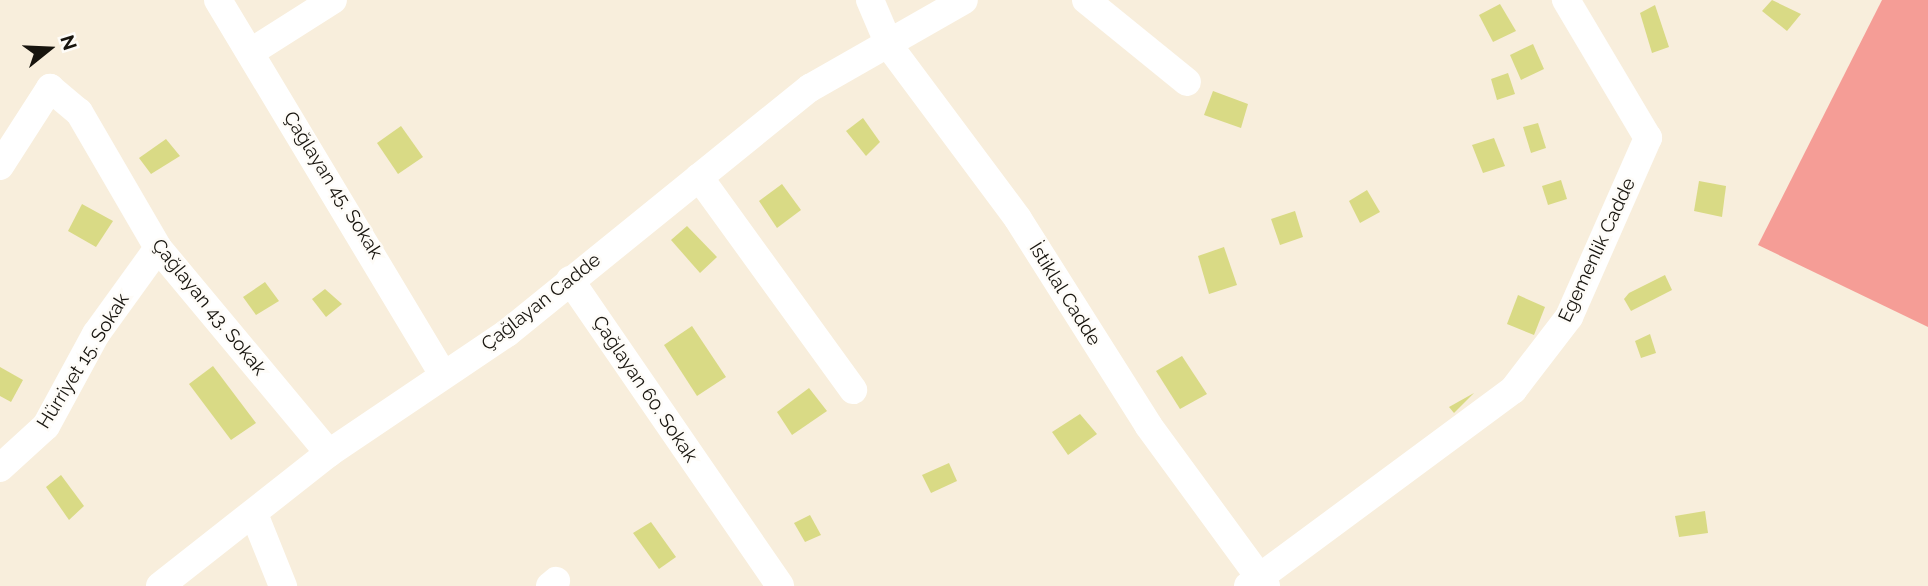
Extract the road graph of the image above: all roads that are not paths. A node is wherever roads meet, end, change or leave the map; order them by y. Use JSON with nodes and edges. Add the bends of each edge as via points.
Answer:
{"nodes":[{"id":1,"x":218,"y":0,"type":"edge"},
{"id":2,"x":333,"y":0,"type":"edge"},
{"id":3,"x":870,"y":0,"type":"edge"},
{"id":4,"x":964,"y":0,"type":"edge"},
{"id":5,"x":1086,"y":0,"type":"edge"},
{"id":6,"x":1566,"y":0,"type":"edge"},
{"id":7,"x":890,"y":47,"type":"junction"},
{"id":8,"x":251,"y":52,"type":"junction"},
{"id":9,"x":1187,"y":82,"type":"dead end"},
{"id":10,"x":0,"y":166,"type":"edge"},
{"id":11,"x":699,"y":177,"type":"junction"},
{"id":12,"x":158,"y":247,"type":"junction"},
{"id":13,"x":570,"y":280,"type":"junction"},
{"id":14,"x":442,"y":373,"type":"junction"},
{"id":15,"x":853,"y":390,"type":"dead end"},
{"id":16,"x":329,"y":453,"type":"junction"},
{"id":17,"x":0,"y":468,"type":"edge"},
{"id":18,"x":254,"y":514,"type":"junction"},
{"id":19,"x":1258,"y":583,"type":"edge"},
{"id":20,"x":160,"y":586,"type":"edge"},
{"id":21,"x":283,"y":586,"type":"edge"},
{"id":22,"x":780,"y":586,"type":"edge"}],
"edges":[{"from":1,"to":8,"type":"street","name":"Çağlayan 45. Sokak"},
{"from":2,"to":8,"type":"street"},
{"from":3,"to":7,"type":"street","name":"İstiklal Cadde"},
{"from":4,"to":7,"type":"street","name":"Çağlayan Cadde"},
{"from":5,"to":9,"type":"street"},
{"from":6,"to":19,"type":"street","name":"Egemenlik Cadde","via":[[1648,138],[1569,317],[1513,390]]},
{"from":7,"to":11,"type":"street","name":"Çağlayan Cadde","via":[[810,88]]},
{"from":7,"to":19,"type":"street","name":"İstiklal Cadde","via":[[1018,219],[1148,425]]},
{"from":8,"to":14,"type":"street","name":"Çağlayan 45. Sokak"},
{"from":10,"to":12,"type":"street","name":"Çağlayan 43. Sokak","via":[[50,88],[79,112]]},
{"from":11,"to":13,"type":"street","name":"Çağlayan Cadde"},
{"from":11,"to":15,"type":"street"},
{"from":12,"to":16,"type":"street","name":"Çağlayan 43. Sokak"},
{"from":12,"to":17,"type":"street","name":"Hürriyet 15. Sokak","via":[[96,334],[46,426]]},
{"from":13,"to":14,"type":"street","name":"Çağlayan Cadde","via":[[507,333]]},
{"from":13,"to":22,"type":"street","name":"Çağlayan 60. Sokak"},
{"from":14,"to":16,"type":"street","name":"Çağlayan Cadde"},
{"from":16,"to":18,"type":"street","name":"Çağlayan Cadde"},
{"from":18,"to":20,"type":"street","name":"Çağlayan Cadde"},
{"from":18,"to":21,"type":"street"}]}
